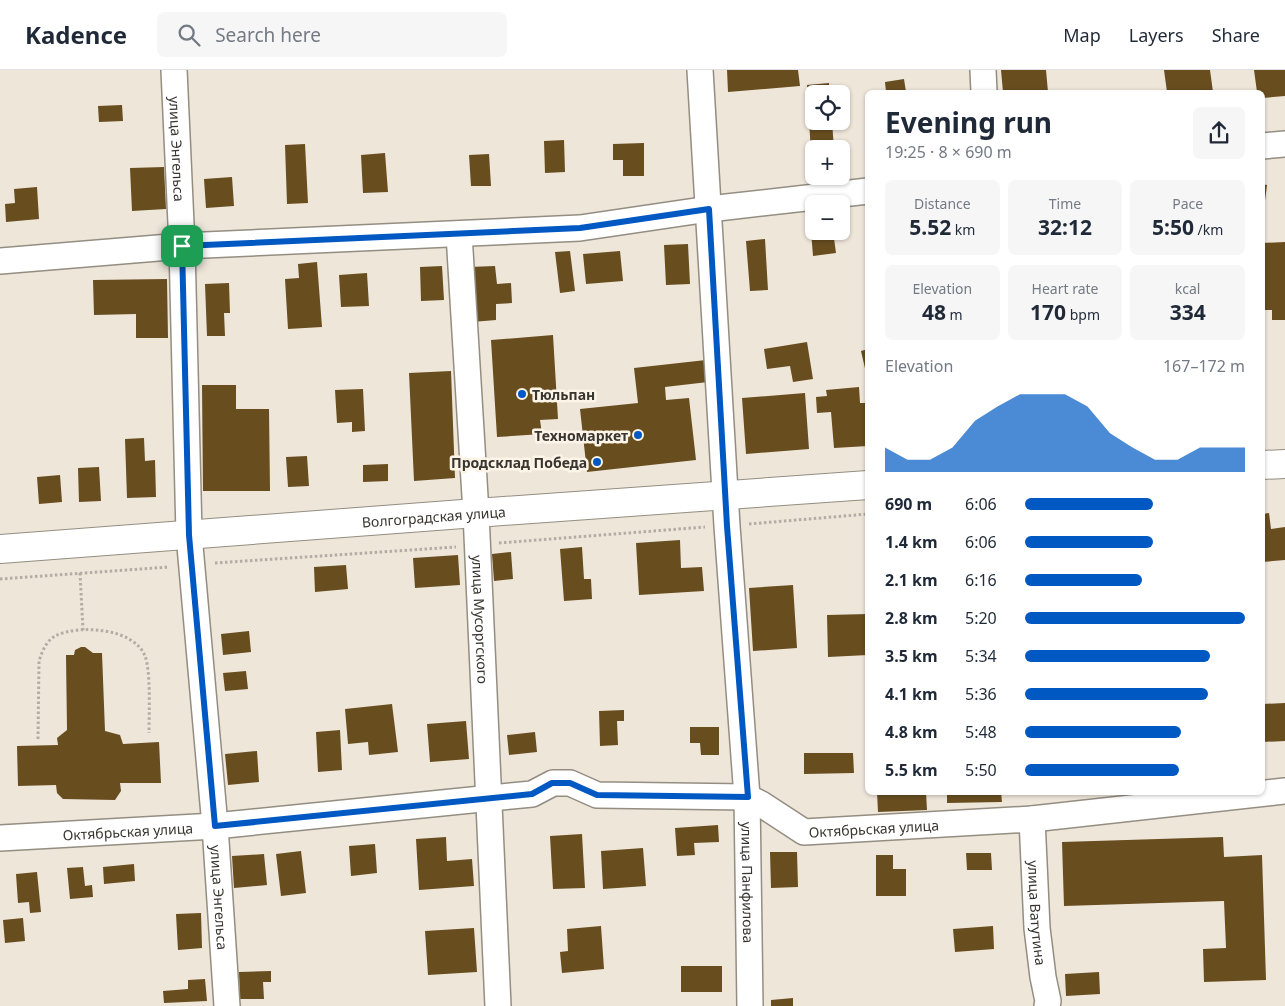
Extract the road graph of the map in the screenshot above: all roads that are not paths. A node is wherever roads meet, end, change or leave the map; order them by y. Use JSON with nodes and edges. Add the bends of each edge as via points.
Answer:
{"nodes":[{"id":1,"x":174,"y":70,"type":"edge"},
{"id":2,"x":700,"y":70,"type":"edge"},
{"id":3,"x":983,"y":70,"type":"edge"},
{"id":4,"x":984,"y":90,"type":"edge"},
{"id":5,"x":1285,"y":144,"type":"edge"},
{"id":6,"x":1265,"y":146,"type":"edge"},
{"id":7,"x":865,"y":191,"type":"edge"},
{"id":8,"x":709,"y":209,"type":"junction"},
{"id":9,"x":459,"y":234,"type":"junction"},
{"id":10,"x":182,"y":246,"type":"junction"},
{"id":11,"x":0,"y":261,"type":"edge"},
{"id":12,"x":1285,"y":464,"type":"edge"},
{"id":13,"x":1265,"y":465,"type":"edge"},
{"id":14,"x":865,"y":485,"type":"edge"},
{"id":15,"x":725,"y":496,"type":"junction"},
{"id":16,"x":476,"y":512,"type":"junction"},
{"id":17,"x":189,"y":535,"type":"junction"},
{"id":18,"x":0,"y":549,"type":"edge"},
{"id":19,"x":1285,"y":792,"type":"edge"},
{"id":20,"x":1265,"y":794,"type":"edge"},
{"id":21,"x":1257,"y":795,"type":"edge"},
{"id":22,"x":748,"y":797,"type":"junction"},
{"id":23,"x":489,"y":798,"type":"junction"},
{"id":24,"x":1032,"y":819,"type":"junction"},
{"id":25,"x":215,"y":826,"type":"junction"},
{"id":26,"x":0,"y":838,"type":"edge"},
{"id":27,"x":227,"y":1006,"type":"edge"},
{"id":28,"x":498,"y":1006,"type":"edge"},
{"id":29,"x":750,"y":1006,"type":"edge"},
{"id":30,"x":1047,"y":1006,"type":"edge"}],
"edges":[{"from":1,"to":10,"type":"street","name":"улица Энгельса"},
{"from":2,"to":8,"type":"street","name":"улица Панфилова"},
{"from":3,"to":4,"type":"street"},
{"from":5,"to":6,"type":"street"},
{"from":7,"to":8,"type":"street"},
{"from":8,"to":9,"type":"street","via":[[580,228]]},
{"from":8,"to":15,"type":"street","name":"улица Панфилова"},
{"from":9,"to":10,"type":"street"},
{"from":9,"to":16,"type":"street","name":"улица Мусоргского"},
{"from":10,"to":11,"type":"street"},
{"from":10,"to":17,"type":"street","name":"улица Энгельса"},
{"from":12,"to":13,"type":"street"},
{"from":14,"to":15,"type":"street","name":"Волгоградская улица"},
{"from":15,"to":16,"type":"street","name":"Волгоградская улица"},
{"from":15,"to":22,"type":"street","name":"улица Панфилова"},
{"from":16,"to":17,"type":"street","name":"Волгоградская улица"},
{"from":16,"to":23,"type":"street","name":"улица Мусоргского"},
{"from":17,"to":18,"type":"street","name":"Волгоградская улица"},
{"from":17,"to":25,"type":"street","name":"улица Энгельса"},
{"from":19,"to":20,"type":"street","name":"Октябрьская улица"},
{"from":21,"to":24,"type":"street","name":"Октябрьская улица"},
{"from":22,"to":23,"type":"street","name":"Октябрьская улица","via":[[597,795],[570,783],[552,783],[532,794]]},
{"from":22,"to":24,"type":"street","name":"Октябрьская улица","via":[[804,832]]},
{"from":22,"to":29,"type":"street","name":"улица Панфилова"},
{"from":23,"to":25,"type":"street","name":"Октябрьская улица"},
{"from":23,"to":28,"type":"street","name":"улица Мусоргского"},
{"from":24,"to":30,"type":"street","name":"улица Ватутина","via":[[1037,928]]},
{"from":25,"to":26,"type":"street","name":"Октябрьская улица"},
{"from":25,"to":27,"type":"street","name":"улица Энгельса"}]}
